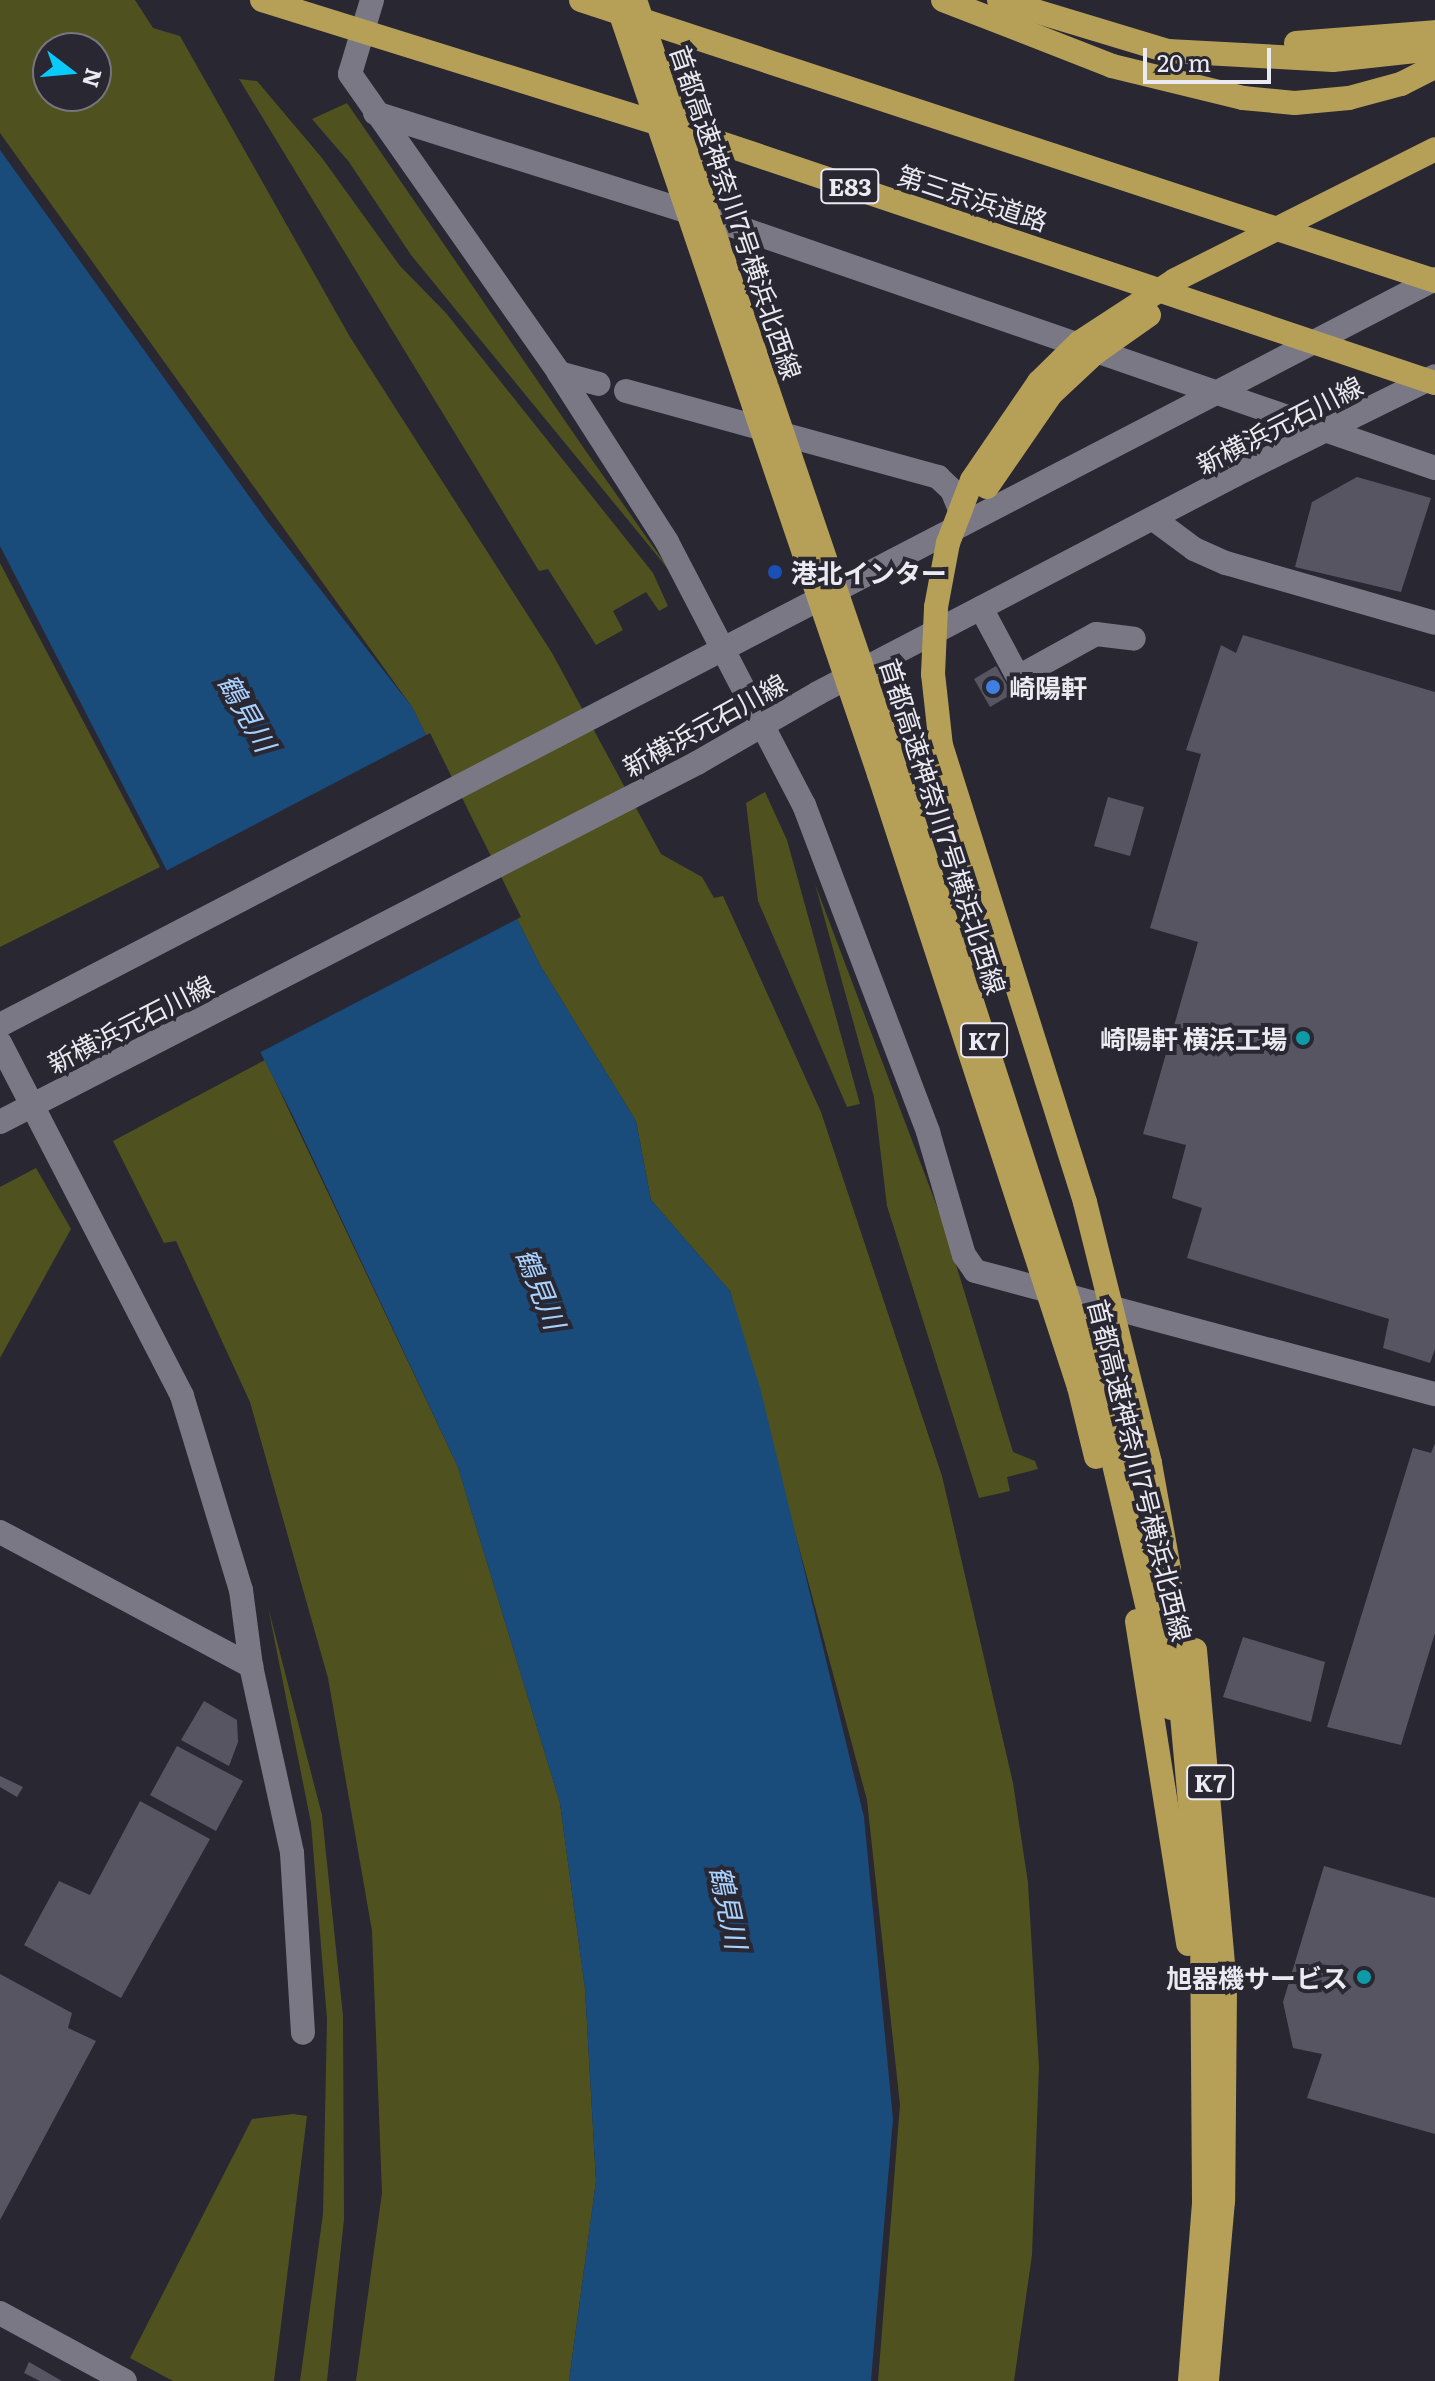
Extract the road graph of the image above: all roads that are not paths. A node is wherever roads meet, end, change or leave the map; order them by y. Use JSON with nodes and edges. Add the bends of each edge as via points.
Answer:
{"nodes":[{"id":1,"x":262,"y":0,"type":"edge"},
{"id":2,"x":372,"y":0,"type":"edge"},
{"id":3,"x":581,"y":0,"type":"edge"},
{"id":4,"x":616,"y":0,"type":"edge"},
{"id":5,"x":635,"y":0,"type":"edge"},
{"id":6,"x":943,"y":0,"type":"edge"},
{"id":7,"x":999,"y":0,"type":"edge"},
{"id":8,"x":1039,"y":0,"type":"edge"},
{"id":9,"x":1435,"y":32,"type":"edge"},
{"id":10,"x":1435,"y":49,"type":"edge"},
{"id":11,"x":1435,"y":67,"type":"edge"},
{"id":12,"x":375,"y":113,"type":"junction"},
{"id":13,"x":1435,"y":149,"type":"edge"},
{"id":14,"x":1435,"y":167,"type":"edge"},
{"id":15,"x":1435,"y":280,"type":"edge"},
{"id":16,"x":559,"y":373,"type":"junction"},
{"id":17,"x":1435,"y":376,"type":"edge"},
{"id":18,"x":1435,"y":383,"type":"edge"},
{"id":19,"x":599,"y":384,"type":"dead end"},
{"id":20,"x":626,"y":391,"type":"dead end"},
{"id":21,"x":1216,"y":395,"type":"junction"},
{"id":22,"x":1327,"y":430,"type":"junction"},
{"id":23,"x":1435,"y":468,"type":"edge"},
{"id":24,"x":1155,"y":520,"type":"junction"},
{"id":25,"x":965,"y":522,"type":"junction"},
{"id":26,"x":981,"y":608,"type":"junction"},
{"id":27,"x":1435,"y":623,"type":"edge"},
{"id":28,"x":1134,"y":639,"type":"dead end"},
{"id":29,"x":0,"y":1025,"type":"edge"},
{"id":30,"x":0,"y":1043,"type":"edge"},
{"id":31,"x":0,"y":1122,"type":"edge"},
{"id":32,"x":1435,"y":1394,"type":"edge"},
{"id":33,"x":0,"y":1532,"type":"edge"},
{"id":34,"x":251,"y":1666,"type":"junction"},
{"id":35,"x":303,"y":2033,"type":"dead end"},
{"id":36,"x":1215,"y":2106,"type":"junction"},
{"id":37,"x":0,"y":2313,"type":"edge"},
{"id":38,"x":125,"y":2381,"type":"edge"},
{"id":39,"x":1190,"y":2381,"type":"edge"},
{"id":40,"x":1207,"y":2381,"type":"edge"}],
"edges":[{"from":1,"to":18,"type":"highway","name":"第三京浜道路","number":"E83","via":[[709,139]]},
{"from":2,"to":12,"type":"street","via":[[350,74]]},
{"from":3,"to":15,"type":"highway"},
{"from":4,"to":36,"type":"highway","name":"首都高速神奈川7号横浜北西線","number":"K7","via":[[879,774],[1079,1387],[1133,1602]]},
{"from":5,"to":36,"type":"highway","name":"首都高速神奈川7号横浜北西線","number":"K7","via":[[898,773],[1094,1379],[1149,1600],[1204,1878],[1218,1991]]},
{"from":6,"to":11,"type":"highway","via":[[1112,66],[1243,98],[1295,103],[1349,98],[1401,84]]},
{"from":7,"to":10,"type":"highway","via":[[1168,51],[1333,60]]},
{"from":8,"to":9,"type":"highway","via":[[1171,35],[1248,43],[1327,43]]},
{"from":12,"to":16,"type":"street"},
{"from":12,"to":21,"type":"street","via":[[749,231]]},
{"from":13,"to":36,"type":"highway","number":"K7","via":[[1175,280],[1080,342],[1030,394],[972,480],[948,543],[936,607],[933,674],[941,746],[1085,1202],[1150,1463],[1169,1569],[1193,1789]]},
{"from":14,"to":36,"type":"highway","number":"K7","via":[[1186,292],[1095,353],[1051,394],[986,489],[965,545],[952,611],[949,671],[970,799],[1100,1195],[1165,1459],[1209,1773],[1225,1989]]},
{"from":15,"to":21,"type":"street","name":"新横浜元石川線"},
{"from":16,"to":19,"type":"street"},
{"from":16,"to":32,"type":"street","via":[[667,542],[804,805],[928,1132],[964,1255],[975,1271]]},
{"from":17,"to":22,"type":"street","name":"新横浜元石川線"},
{"from":20,"to":25,"type":"street","via":[[938,477],[952,490]]},
{"from":21,"to":22,"type":"street"},
{"from":21,"to":25,"type":"street","name":"新横浜元石川線"},
{"from":22,"to":23,"type":"street"},
{"from":22,"to":24,"type":"street","name":"新横浜元石川線"},
{"from":24,"to":26,"type":"street","name":"新横浜元石川線"},
{"from":24,"to":27,"type":"street","via":[[1194,549],[1226,563]]},
{"from":25,"to":29,"type":"street","name":"新横浜元石川線"},
{"from":26,"to":28,"type":"street","via":[[1018,677],[1096,634]]},
{"from":26,"to":31,"type":"street","name":"新横浜元石川線","via":[[697,763]]},
{"from":30,"to":34,"type":"street","via":[[182,1396],[241,1590]]},
{"from":33,"to":34,"type":"street"},
{"from":34,"to":35,"type":"street","via":[[292,1853]]},
{"from":36,"to":39,"type":"highway","number":"K7"},
{"from":36,"to":40,"type":"highway","number":"K7","via":[[1223,2201]]},
{"from":37,"to":38,"type":"street"}]}
